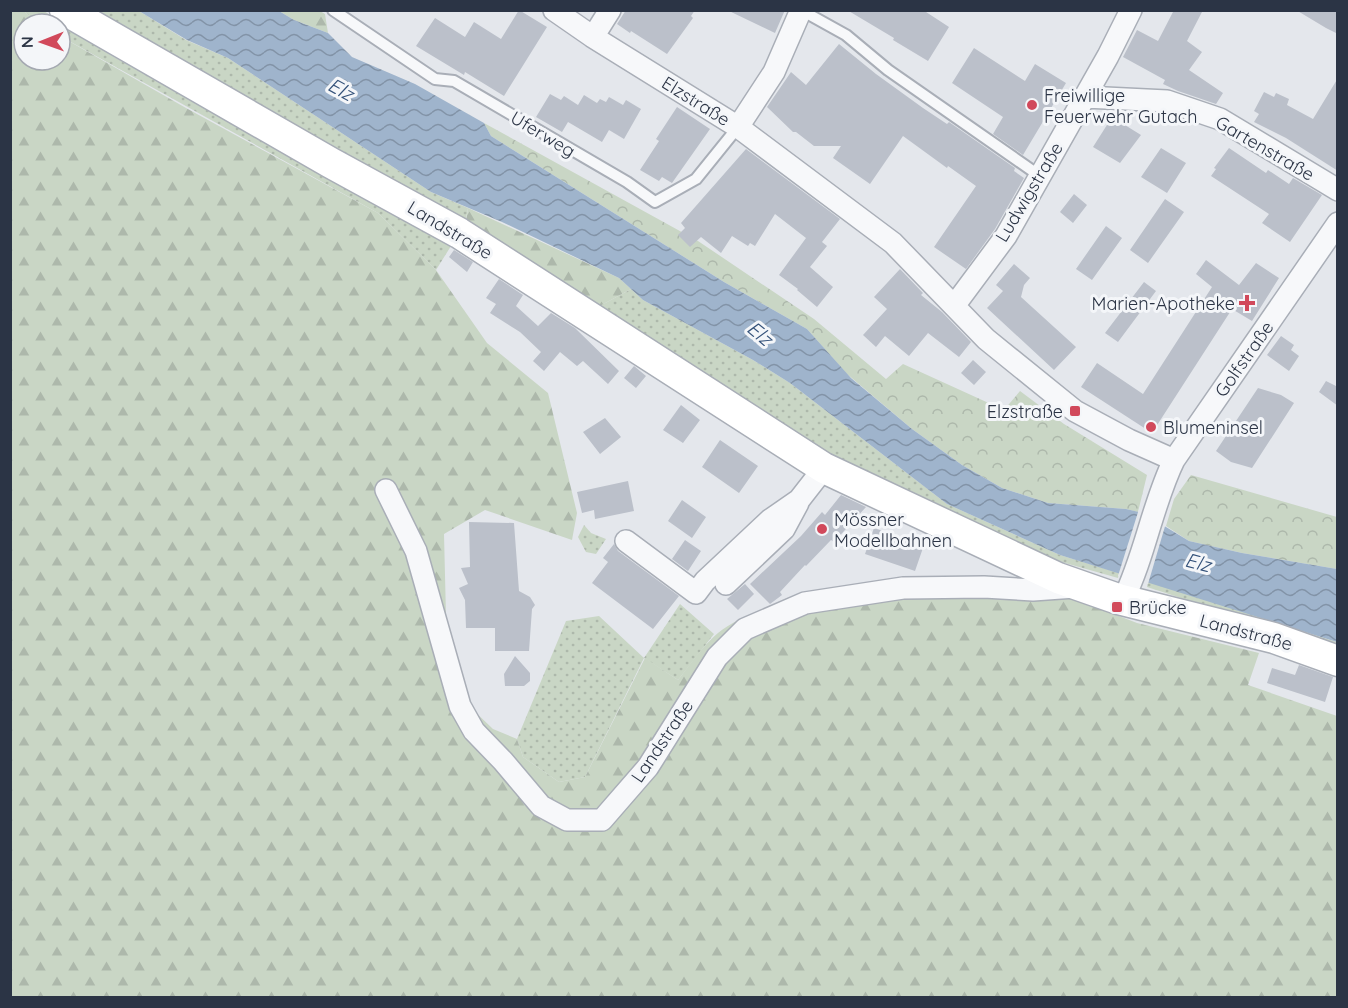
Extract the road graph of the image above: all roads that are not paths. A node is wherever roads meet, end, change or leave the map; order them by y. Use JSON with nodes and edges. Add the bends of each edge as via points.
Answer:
{"nodes":[{"id":1,"x":65,"y":10,"type":"edge"},
{"id":2,"x":333,"y":10,"type":"edge"},
{"id":3,"x":554,"y":10,"type":"edge"},
{"id":4,"x":610,"y":10,"type":"edge"},
{"id":5,"x":801,"y":10,"type":"edge"},
{"id":6,"x":1131,"y":10,"type":"edge"},
{"id":7,"x":592,"y":37,"type":"junction"},
{"id":8,"x":1085,"y":97,"type":"junction"},
{"id":9,"x":738,"y":127,"type":"junction"},
{"id":10,"x":1040,"y":176,"type":"junction"},
{"id":11,"x":1338,"y":190,"type":"edge"},
{"id":12,"x":1338,"y":223,"type":"edge"},
{"id":13,"x":954,"y":306,"type":"junction"},
{"id":14,"x":1174,"y":460,"type":"junction"},
{"id":15,"x":824,"y":468,"type":"junction"},
{"id":16,"x":386,"y":490,"type":"dead end"},
{"id":17,"x":799,"y":500,"type":"junction"},
{"id":18,"x":626,"y":541,"type":"dead end"},
{"id":19,"x":726,"y":584,"type":"dead end"},
{"id":20,"x":1084,"y":586,"type":"junction"},
{"id":21,"x":1127,"y":591,"type":"junction"},
{"id":22,"x":1338,"y":661,"type":"edge"}],
"edges":[{"from":1,"to":15,"type":"street","name":"Landstraße","via":[[459,233]]},
{"from":2,"to":9,"type":"lane","name":"Uferweg","via":[[435,79],[454,81],[655,202],[696,179]]},
{"from":3,"to":7,"type":"street","name":"Elzstraße"},
{"from":4,"to":7,"type":"street"},
{"from":5,"to":9,"type":"street","via":[[774,72]]},
{"from":5,"to":10,"type":"lane","via":[[846,35],[888,70]]},
{"from":6,"to":8,"type":"street","name":"Ludwigstraße"},
{"from":7,"to":9,"type":"street","name":"Elzstraße"},
{"from":8,"to":10,"type":"street","name":"Ludwigstraße"},
{"from":8,"to":11,"type":"street","name":"Gartenstraße","via":[[1167,101],[1220,119]]},
{"from":9,"to":13,"type":"street","name":"Elzstraße","via":[[893,243]]},
{"from":10,"to":13,"type":"street","name":"Ludwigstraße","via":[[1006,236]]},
{"from":12,"to":14,"type":"street","name":"Golfstraße"},
{"from":13,"to":14,"type":"street","name":"Elzstraße","via":[[986,339],[1075,411]]},
{"from":14,"to":21,"type":"street","name":"Golfstraße"},
{"from":15,"to":17,"type":"street"},
{"from":15,"to":20,"type":"street","name":"Landstraße","via":[[1037,569]]},
{"from":16,"to":20,"type":"street","name":"Landstraße","via":[[416,551],[460,706],[474,731],[541,806],[567,820],[602,820],[648,767],[717,657],[745,629],[774,615],[805,603],[903,588],[1033,590]]},
{"from":17,"to":18,"type":"street","via":[[770,520],[696,593]]},
{"from":17,"to":19,"type":"street","via":[[784,529]]},
{"from":20,"to":21,"type":"street","name":"Landstraße"},
{"from":21,"to":22,"type":"street","name":"Landstraße"}]}
